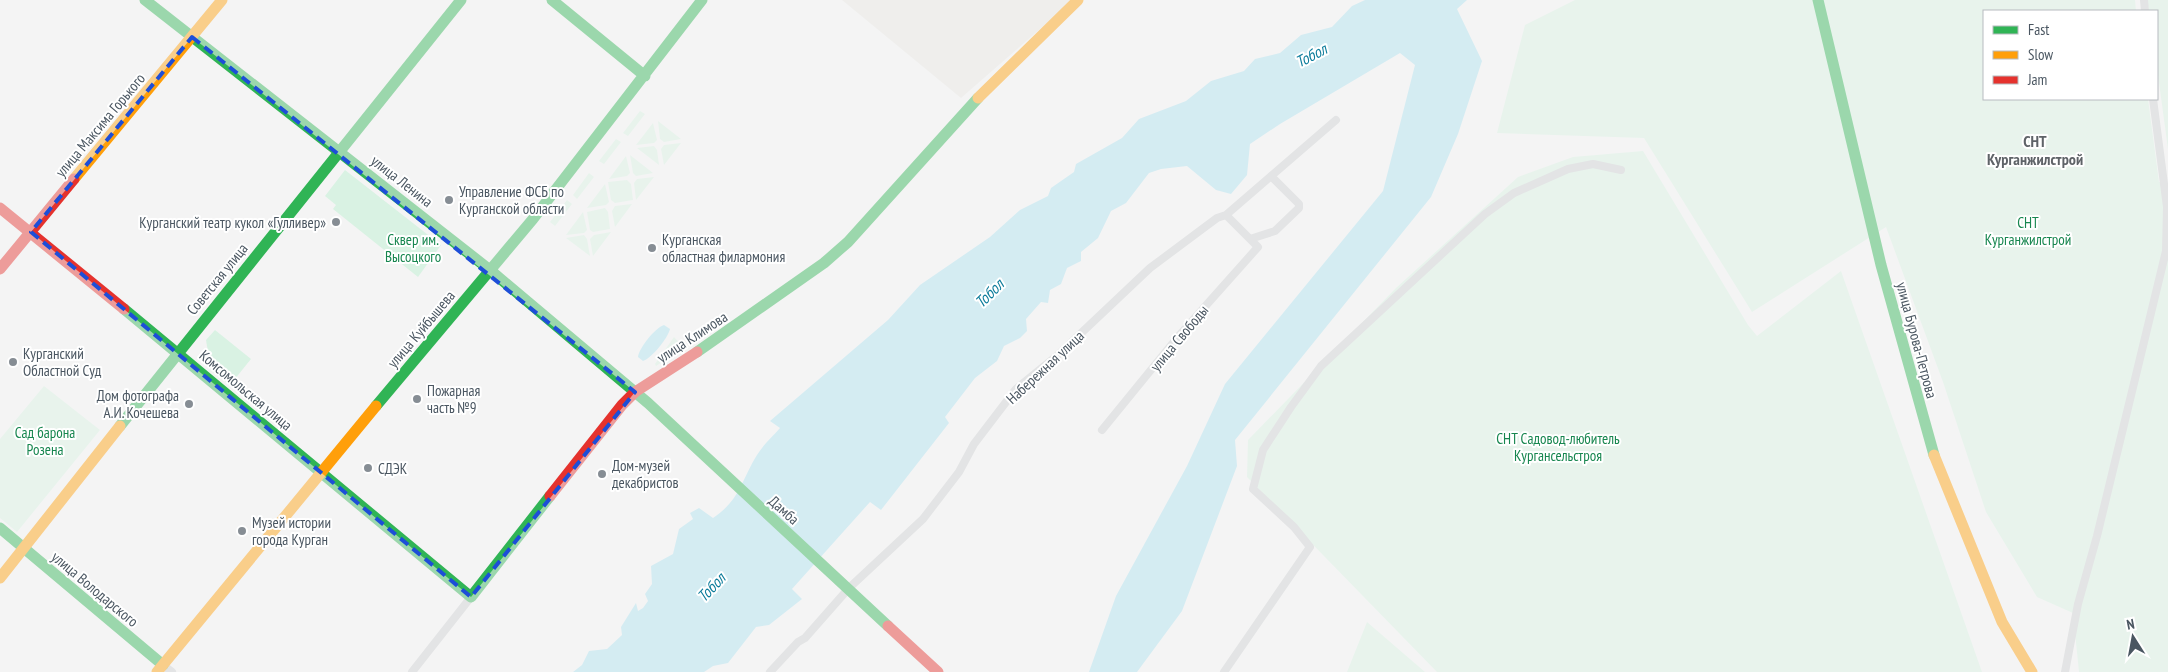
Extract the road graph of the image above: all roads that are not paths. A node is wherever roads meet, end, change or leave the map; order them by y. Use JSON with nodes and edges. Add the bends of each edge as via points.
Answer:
{"nodes":[{"id":1,"x":144,"y":0,"type":"edge"},
{"id":2,"x":222,"y":0,"type":"edge"},
{"id":3,"x":461,"y":0,"type":"edge"},
{"id":4,"x":552,"y":0,"type":"edge"},
{"id":5,"x":702,"y":0,"type":"edge"},
{"id":6,"x":1078,"y":0,"type":"edge"},
{"id":7,"x":1818,"y":0,"type":"edge"},
{"id":8,"x":192,"y":37,"type":"junction"},
{"id":9,"x":645,"y":76,"type":"junction"},
{"id":10,"x":2153,"y":100,"type":"edge"},
{"id":11,"x":1336,"y":120,"type":"dead end"},
{"id":12,"x":340,"y":151,"type":"junction"},
{"id":13,"x":1620,"y":170,"type":"dead end"},
{"id":14,"x":1272,"y":176,"type":"junction"},
{"id":15,"x":0,"y":208,"type":"edge"},
{"id":16,"x":1226,"y":215,"type":"junction"},
{"id":17,"x":31,"y":232,"type":"junction"},
{"id":18,"x":1250,"y":239,"type":"junction"},
{"id":19,"x":0,"y":269,"type":"edge"},
{"id":20,"x":490,"y":270,"type":"junction"},
{"id":21,"x":178,"y":352,"type":"junction"},
{"id":22,"x":635,"y":392,"type":"junction"},
{"id":23,"x":1102,"y":430,"type":"dead end"},
{"id":24,"x":321,"y":471,"type":"junction"},
{"id":25,"x":0,"y":528,"type":"edge"},
{"id":26,"x":24,"y":548,"type":"junction"},
{"id":27,"x":0,"y":578,"type":"edge"},
{"id":28,"x":849,"y":588,"type":"junction"},
{"id":29,"x":471,"y":597,"type":"junction"},
{"id":30,"x":164,"y":670,"type":"edge"},
{"id":31,"x":412,"y":672,"type":"edge"},
{"id":32,"x":770,"y":672,"type":"edge"},
{"id":33,"x":938,"y":672,"type":"edge"},
{"id":34,"x":1224,"y":672,"type":"edge"},
{"id":35,"x":2032,"y":672,"type":"edge"},
{"id":36,"x":2065,"y":672,"type":"edge"}],
"edges":[{"from":1,"to":8,"type":"street","name":"улица Ленина"},
{"from":2,"to":8,"type":"street","name":"улица Максима Горького"},
{"from":3,"to":12,"type":"street","name":"Советская улица"},
{"from":4,"to":9,"type":"street"},
{"from":5,"to":9,"type":"street","name":"улица Куйбышева"},
{"from":6,"to":22,"type":"street","name":"улица Климова","via":[[965,110],[888,201],[824,263],[729,331]]},
{"from":7,"to":35,"type":"street","name":"улица Бурова-Петрова","via":[[1881,266],[1930,445],[2002,622]]},
{"from":8,"to":12,"type":"street","name":"улица Ленина"},
{"from":8,"to":17,"type":"street","name":"улица Максима Горького"},
{"from":9,"to":20,"type":"street","name":"улица Куйбышева"},
{"from":10,"to":36,"type":"street","via":[[2167,207],[2166,251],[2098,536],[2078,604]]},
{"from":11,"to":14,"type":"street","name":"Набережная улица"},
{"from":12,"to":20,"type":"street","name":"улица Ленина"},
{"from":12,"to":21,"type":"street","name":"Советская улица"},
{"from":13,"to":34,"type":"street","via":[[1593,164],[1514,192],[1458,239],[1321,366],[1263,450],[1253,489],[1294,527],[1310,548]]},
{"from":14,"to":16,"type":"street","name":"Набережная улица"},
{"from":14,"to":18,"type":"street","via":[[1299,204],[1298,208],[1275,231]]},
{"from":15,"to":17,"type":"street","name":"Комсомольская улица"},
{"from":16,"to":18,"type":"street"},
{"from":16,"to":28,"type":"street","name":"Набережная улица","via":[[1150,268],[1059,354],[1016,389],[923,519]]},
{"from":17,"to":19,"type":"street","name":"улица Максима Горького"},
{"from":17,"to":21,"type":"street","name":"Комсомольская улица"},
{"from":18,"to":23,"type":"street","name":"улица Свободы","via":[[1258,247],[1177,338]]},
{"from":20,"to":22,"type":"street","name":"улица Ленина"},
{"from":20,"to":24,"type":"street","name":"улица Куйбышева"},
{"from":21,"to":24,"type":"street","name":"Комсомольская улица"},
{"from":21,"to":26,"type":"street","name":"Советская улица"},
{"from":22,"to":28,"type":"street","name":"Дамба"},
{"from":22,"to":29,"type":"street","name":"улица Климова"},
{"from":24,"to":29,"type":"street","name":"Комсомольская улица"},
{"from":24,"to":30,"type":"street","name":"улица Куйбышева"},
{"from":25,"to":26,"type":"street","name":"улица Володарского"},
{"from":26,"to":27,"type":"street","name":"Советская улица"},
{"from":26,"to":30,"type":"street","name":"улица Володарского"},
{"from":28,"to":32,"type":"street","name":"Набережная улица"},
{"from":28,"to":33,"type":"street","name":"Дамба"},
{"from":29,"to":31,"type":"street","name":"улица Климова"}]}
